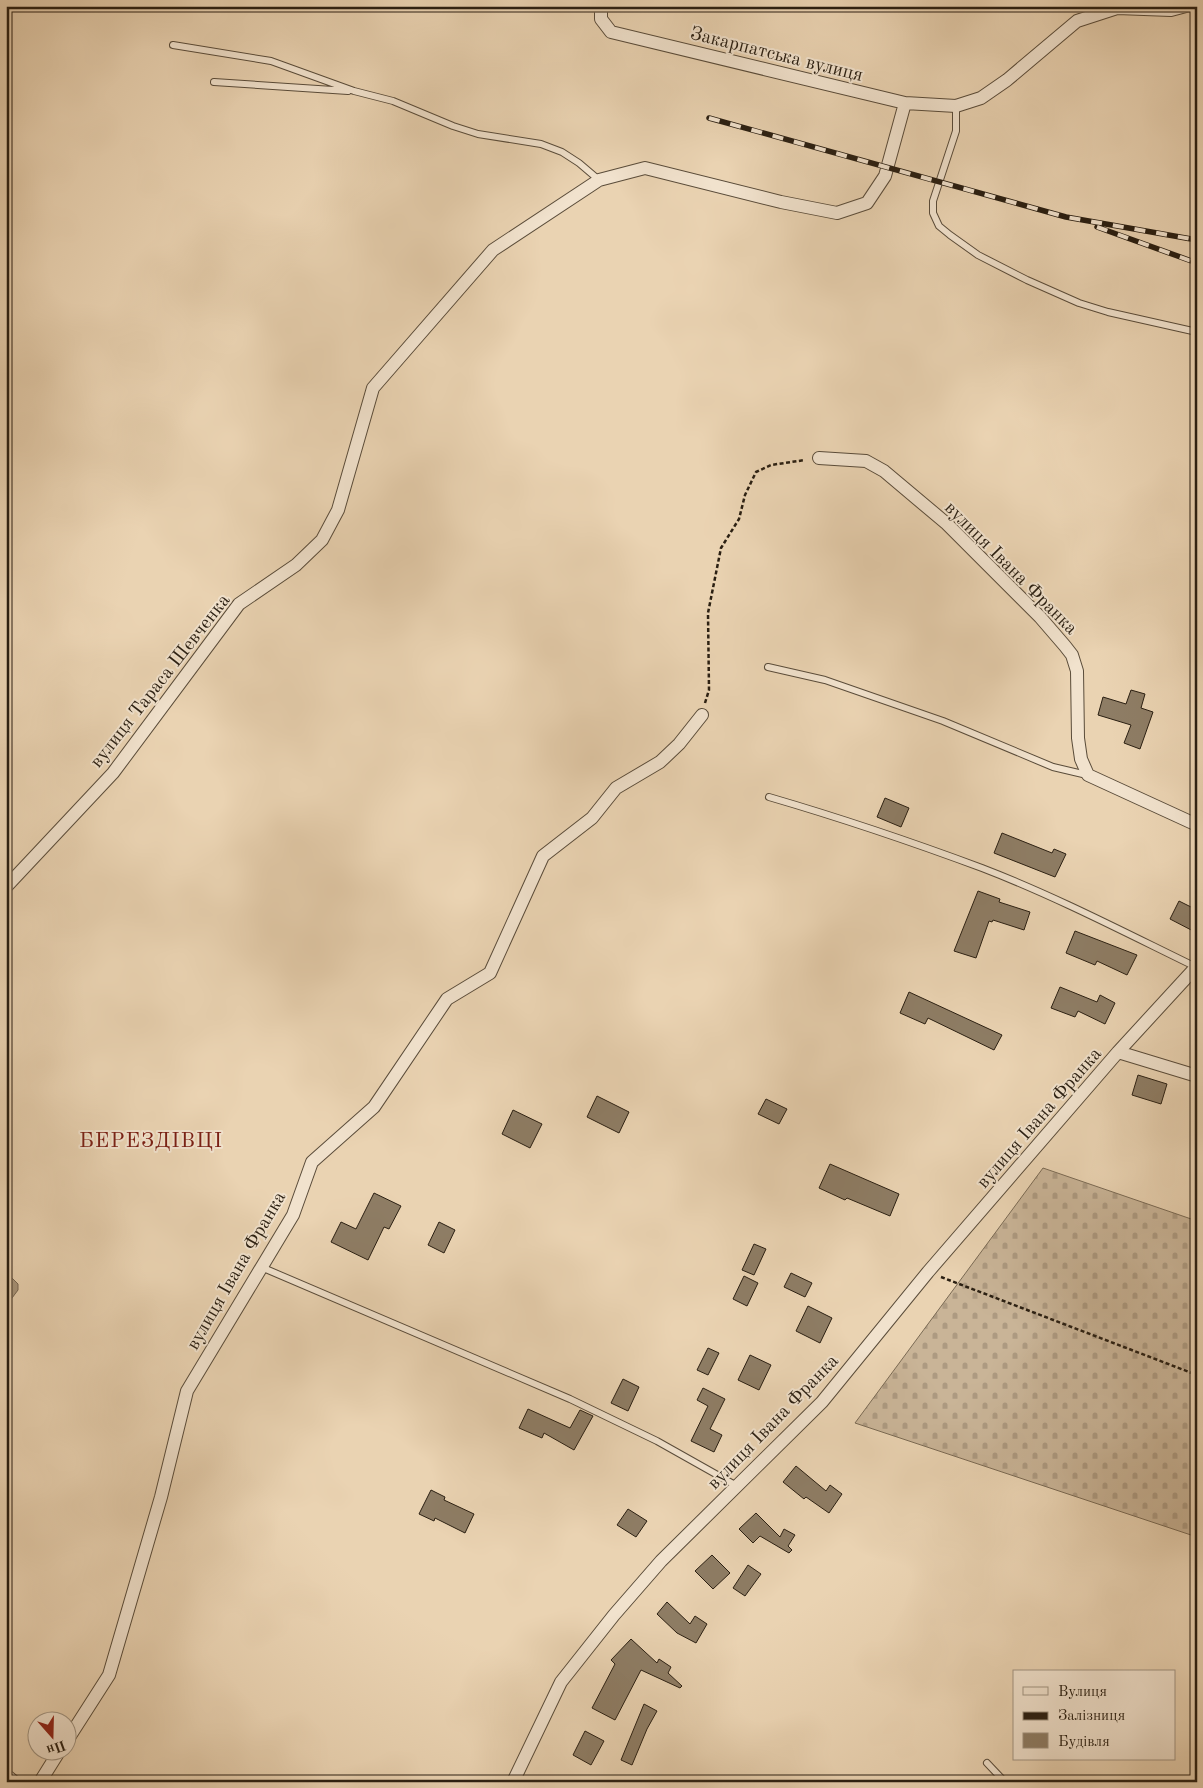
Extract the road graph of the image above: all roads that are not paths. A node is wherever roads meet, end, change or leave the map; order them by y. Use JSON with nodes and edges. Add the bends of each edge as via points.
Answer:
{"nodes":[{"id":1,"x":601,"y":6,"type":"edge"},
{"id":2,"x":1186,"y":6,"type":"edge"},
{"id":3,"x":173,"y":45,"type":"dead end"},
{"id":4,"x":214,"y":82,"type":"dead end"},
{"id":5,"x":354,"y":91,"type":"junction"},
{"id":6,"x":904,"y":103,"type":"junction"},
{"id":7,"x":956,"y":106,"type":"junction"},
{"id":8,"x":600,"y":180,"type":"junction"},
{"id":9,"x":1197,"y":332,"type":"edge"},
{"id":10,"x":819,"y":458,"type":"road end"},
{"id":11,"x":768,"y":667,"type":"dead end"},
{"id":12,"x":702,"y":715,"type":"road end"},
{"id":13,"x":1088,"y":775,"type":"junction"},
{"id":14,"x":769,"y":797,"type":"dead end"},
{"id":15,"x":1197,"y":825,"type":"edge"},
{"id":16,"x":6,"y":887,"type":"edge"},
{"id":17,"x":1196,"y":967,"type":"edge"},
{"id":18,"x":1118,"y":1052,"type":"junction"},
{"id":19,"x":1197,"y":1076,"type":"edge"},
{"id":20,"x":261,"y":1267,"type":"junction"},
{"id":21,"x":737,"y":1486,"type":"junction"},
{"id":22,"x":78,"y":1723,"type":"edge"},
{"id":23,"x":54,"y":1760,"type":"edge"},
{"id":24,"x":987,"y":1763,"type":"dead end"},
{"id":25,"x":6,"y":1771,"type":"edge"},
{"id":26,"x":19,"y":1782,"type":"edge"},
{"id":27,"x":40,"y":1782,"type":"edge"},
{"id":28,"x":513,"y":1782,"type":"edge"},
{"id":29,"x":1005,"y":1782,"type":"edge"}],
"edges":[{"from":1,"to":6,"type":"street","name":"Закарпатська вулиця","via":[[601,19],[611,32]]},
{"from":2,"to":7,"type":"street","via":[[1171,10],[1117,8],[1077,21],[1007,80],[981,98]]},
{"from":3,"to":5,"type":"lane","via":[[272,61]]},
{"from":4,"to":5,"type":"lane"},
{"from":5,"to":8,"type":"lane","via":[[393,101],[478,134],[541,144],[562,152]]},
{"from":6,"to":7,"type":"street","name":"Закарпатська вулиця"},
{"from":6,"to":8,"type":"street","name":"вулиця Тараса Шевченка","via":[[886,176],[867,203],[837,212],[781,202],[645,168]]},
{"from":7,"to":9,"type":"lane","via":[[956,131],[933,202],[933,213],[939,226],[978,255],[1054,293],[1108,312]]},
{"from":8,"to":16,"type":"street","name":"вулиця Тараса Шевченка","via":[[493,250],[374,388],[338,510],[322,540],[296,565],[239,604],[113,773]]},
{"from":10,"to":13,"type":"street","name":"вулиця Івана Франка","via":[[866,461],[884,470],[947,524],[1065,646],[1077,671],[1078,738],[1081,759]]},
{"from":11,"to":13,"type":"lane","via":[[834,684],[943,721],[1053,767]]},
{"from":12,"to":20,"type":"street","name":"вулиця Івана Франка","via":[[660,762],[616,788],[592,818],[543,856],[490,973],[447,999],[374,1107],[312,1162],[293,1215]]},
{"from":13,"to":15,"type":"street"},
{"from":14,"to":17,"type":"lane","via":[[983,868],[1102,920]]},
{"from":17,"to":18,"type":"street","name":"вулиця Івана Франка"},
{"from":18,"to":19,"type":"street","name":"вулиця Івана Франка"},
{"from":18,"to":21,"type":"street","name":"вулиця Івана Франка","via":[[928,1272],[822,1402]]},
{"from":20,"to":21,"type":"lane","via":[[570,1399],[657,1441]]},
{"from":20,"to":22,"type":"street","name":"вулиця Івана Франка","via":[[187,1391],[162,1497],[109,1674]]},
{"from":21,"to":28,"type":"street","name":"вулиця Івана Франка","via":[[661,1561],[561,1682]]},
{"from":23,"to":27,"type":"street"},
{"from":24,"to":29,"type":"lane"},
{"from":25,"to":26,"type":"lane"}]}
